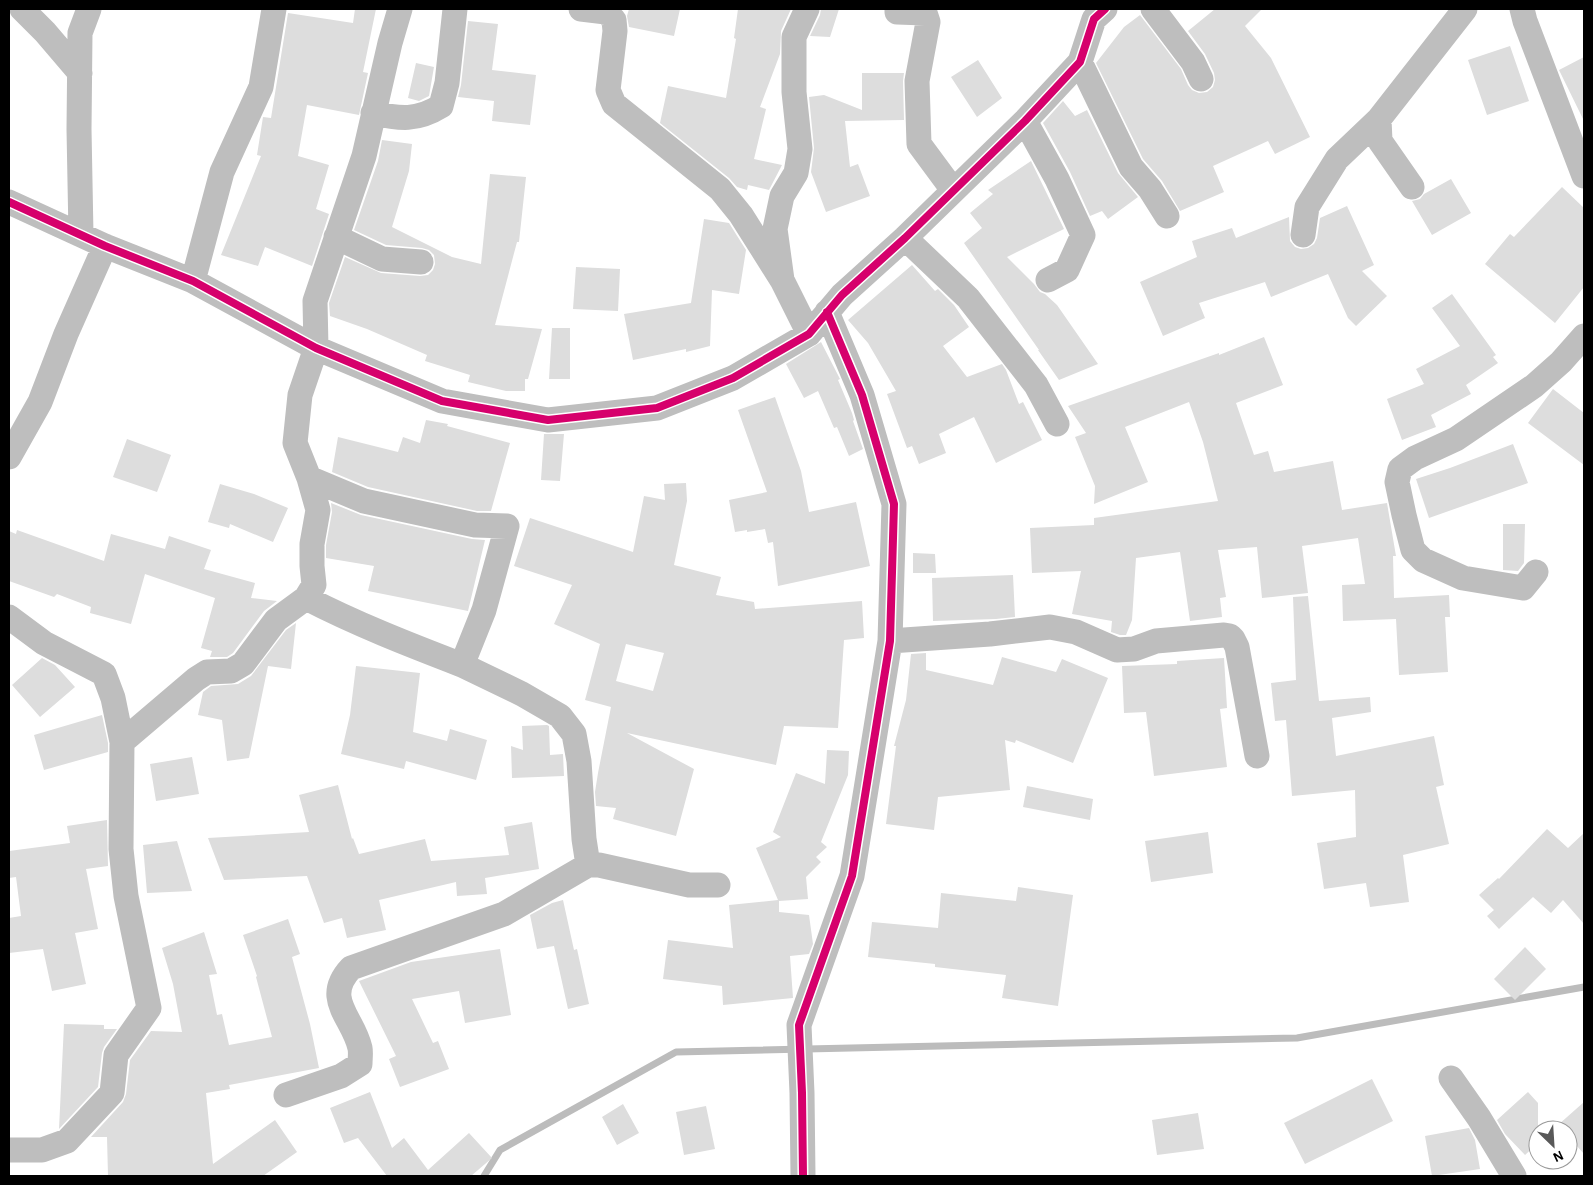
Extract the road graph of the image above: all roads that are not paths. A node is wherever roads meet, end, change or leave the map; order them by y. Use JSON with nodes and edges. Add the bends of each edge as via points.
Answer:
{"nodes":[{"id":1,"x":22,"y":9,"type":"edge"},
{"id":2,"x":89,"y":9,"type":"edge"},
{"id":3,"x":274,"y":9,"type":"edge"},
{"id":4,"x":400,"y":9,"type":"edge"},
{"id":5,"x":455,"y":9,"type":"edge"},
{"id":6,"x":581,"y":9,"type":"edge"},
{"id":7,"x":807,"y":9,"type":"edge"},
{"id":8,"x":897,"y":9,"type":"edge"},
{"id":9,"x":1105,"y":9,"type":"edge"},
{"id":10,"x":1153,"y":9,"type":"edge"},
{"id":11,"x":1465,"y":9,"type":"edge"},
{"id":12,"x":1522,"y":9,"type":"edge"},
{"id":13,"x":1080,"y":62,"type":"junction"},
{"id":14,"x":80,"y":73,"type":"junction"},
{"id":15,"x":1201,"y":79,"type":"dead end"},
{"id":16,"x":374,"y":113,"type":"junction"},
{"id":17,"x":1378,"y":118,"type":"junction"},
{"id":18,"x":1025,"y":121,"type":"junction"},
{"id":19,"x":1584,"y":176,"type":"edge"},
{"id":20,"x":1412,"y":187,"type":"dead end"},
{"id":21,"x":953,"y":190,"type":"junction"},
{"id":22,"x":9,"y":202,"type":"edge"},
{"id":23,"x":1167,"y":216,"type":"dead end"},
{"id":24,"x":81,"y":235,"type":"junction"},
{"id":25,"x":1303,"y":235,"type":"dead end"},
{"id":26,"x":336,"y":238,"type":"junction"},
{"id":27,"x":906,"y":238,"type":"junction"},
{"id":28,"x":105,"y":246,"type":"junction"},
{"id":29,"x":421,"y":262,"type":"dead end"},
{"id":30,"x":192,"y":280,"type":"junction"},
{"id":31,"x":782,"y":280,"type":"junction"},
{"id":32,"x":1048,"y":280,"type":"dead end"},
{"id":33,"x":827,"y":312,"type":"junction"},
{"id":34,"x":809,"y":334,"type":"junction"},
{"id":35,"x":1584,"y":336,"type":"edge"},
{"id":36,"x":316,"y":348,"type":"junction"},
{"id":37,"x":1057,"y":424,"type":"dead end"},
{"id":38,"x":9,"y":457,"type":"edge"},
{"id":39,"x":309,"y":478,"type":"junction"},
{"id":40,"x":1536,"y":572,"type":"dead end"},
{"id":41,"x":306,"y":598,"type":"junction"},
{"id":42,"x":9,"y":617,"type":"edge"},
{"id":43,"x":890,"y":641,"type":"junction"},
{"id":44,"x":462,"y":665,"type":"junction"},
{"id":45,"x":122,"y":742,"type":"junction"},
{"id":46,"x":1257,"y":756,"type":"dead end"},
{"id":47,"x":588,"y":865,"type":"junction"},
{"id":48,"x":718,"y":885,"type":"dead end"},
{"id":49,"x":1451,"y":1078,"type":"dead end"},
{"id":50,"x":286,"y":1095,"type":"dead end"},
{"id":51,"x":9,"y":1150,"type":"edge"},
{"id":52,"x":803,"y":1176,"type":"edge"},
{"id":53,"x":1514,"y":1176,"type":"edge"}],
"edges":[{"from":1,"to":14,"type":"street"},
{"from":2,"to":14,"type":"street","via":[[80,33]]},
{"from":3,"to":30,"type":"street","via":[[261,87],[222,172]]},
{"from":4,"to":16,"type":"street"},
{"from":5,"to":16,"type":"street","via":[[447,83],[441,106],[428,115],[398,118]]},
{"from":6,"to":31,"type":"street","via":[[606,12],[614,20],[608,90],[614,104],[720,188]]},
{"from":7,"to":31,"type":"street","via":[[794,37],[794,92],[800,149],[796,173],[782,196],[775,229]]},
{"from":8,"to":21,"type":"street","via":[[897,12],[925,13],[928,22],[917,81],[919,144]]},
{"from":9,"to":13,"type":"street","via":[[1094,19]]},
{"from":10,"to":15,"type":"street","via":[[1193,62]]},
{"from":11,"to":17,"type":"street"},
{"from":12,"to":19,"type":"street"},
{"from":13,"to":18,"type":"street"},
{"from":13,"to":23,"type":"street","via":[[1131,167]]},
{"from":14,"to":24,"type":"street"},
{"from":16,"to":26,"type":"street","via":[[364,156]]},
{"from":17,"to":20,"type":"street","via":[[1380,141]]},
{"from":17,"to":25,"type":"street","via":[[1338,159],[1307,207]]},
{"from":18,"to":21,"type":"street"},
{"from":18,"to":32,"type":"street","via":[[1084,235],[1067,270]]},
{"from":21,"to":27,"type":"street"},
{"from":22,"to":24,"type":"street"},
{"from":24,"to":28,"type":"street"},
{"from":26,"to":29,"type":"street","via":[[382,259]]},
{"from":26,"to":36,"type":"street","via":[[315,301]]},
{"from":27,"to":33,"type":"street"},
{"from":27,"to":37,"type":"street","via":[[968,298],[1036,385]]},
{"from":28,"to":30,"type":"street"},
{"from":28,"to":38,"type":"street","via":[[40,402]]},
{"from":30,"to":36,"type":"street"},
{"from":31,"to":34,"type":"street"},
{"from":33,"to":34,"type":"street"},
{"from":33,"to":43,"type":"street","via":[[862,395],[894,504]]},
{"from":34,"to":36,"type":"street","via":[[733,378],[657,408],[548,420],[442,401]]},
{"from":35,"to":40,"type":"street","via":[[1534,386],[1456,439],[1415,458],[1400,469],[1398,475],[1400,498],[1413,550],[1423,560],[1463,578],[1523,588]]},
{"from":36,"to":39,"type":"street","via":[[300,395],[295,443]]},
{"from":39,"to":41,"type":"street","via":[[318,510],[312,544],[314,585]]},
{"from":39,"to":44,"type":"street","via":[[364,501],[475,525],[507,526],[484,610]]},
{"from":41,"to":44,"type":"street"},
{"from":41,"to":45,"type":"street","via":[[276,620],[243,664],[231,671],[207,672],[196,679]]},
{"from":42,"to":45,"type":"street","via":[[44,643],[104,674],[113,698]]},
{"from":43,"to":46,"type":"street","via":[[1050,627],[1076,632],[1109,647],[1126,650],[1156,642],[1230,636],[1237,647]]},
{"from":43,"to":52,"type":"street","via":[[852,876],[799,1025]]},
{"from":44,"to":47,"type":"street","via":[[560,716],[574,734]]},
{"from":45,"to":51,"type":"street","via":[[121,849],[126,896],[149,1008],[116,1055],[112,1093],[67,1141],[42,1150]]},
{"from":47,"to":48,"type":"street","via":[[689,885]]},
{"from":47,"to":50,"type":"street","via":[[504,914],[351,968],[341,979],[338,997],[360,1048],[360,1064],[342,1076]]},
{"from":49,"to":53,"type":"street"}]}
